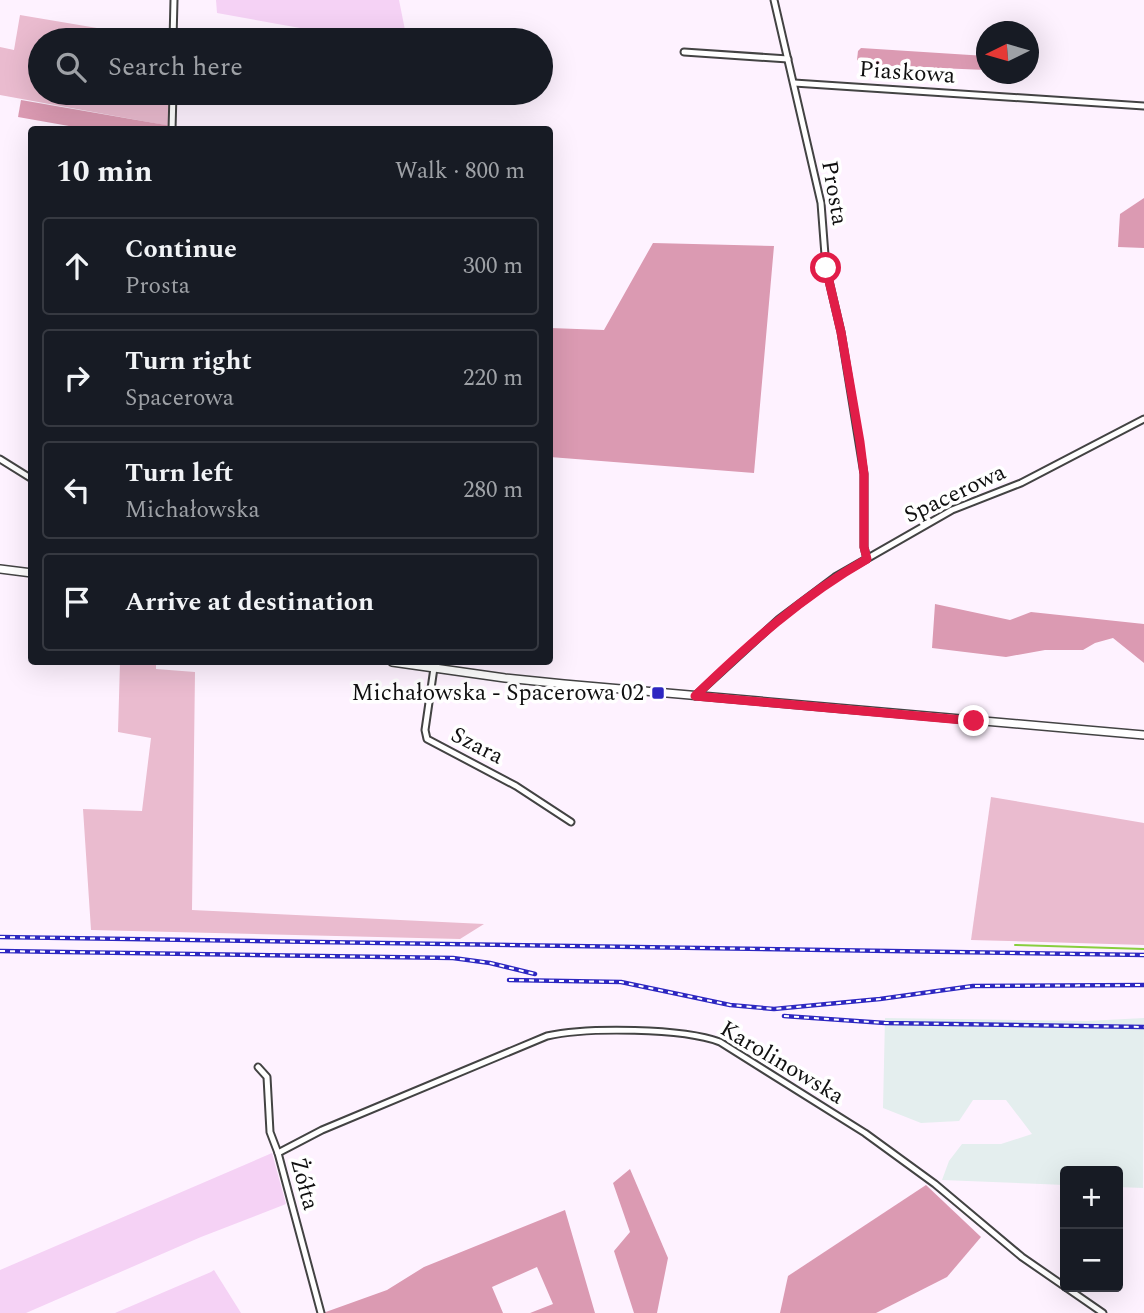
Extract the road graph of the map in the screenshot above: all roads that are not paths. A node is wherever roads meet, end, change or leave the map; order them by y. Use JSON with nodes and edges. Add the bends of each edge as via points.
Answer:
{"nodes":[{"id":1,"x":174,"y":0,"type":"edge"},
{"id":2,"x":774,"y":0,"type":"edge"},
{"id":3,"x":173,"y":28,"type":"edge"},
{"id":4,"x":684,"y":52,"type":"dead end"},
{"id":5,"x":788,"y":59,"type":"junction"},
{"id":6,"x":794,"y":83,"type":"junction"},
{"id":7,"x":173,"y":105,"type":"edge"},
{"id":8,"x":1144,"y":106,"type":"edge"},
{"id":9,"x":172,"y":126,"type":"edge"},
{"id":10,"x":1144,"y":419,"type":"edge"},
{"id":11,"x":0,"y":459,"type":"edge"},
{"id":12,"x":28,"y":476,"type":"edge"},
{"id":13,"x":867,"y":559,"type":"junction"},
{"id":14,"x":0,"y":569,"type":"edge"},
{"id":15,"x":28,"y":572,"type":"edge"},
{"id":16,"x":413,"y":665,"type":"edge"},
{"id":17,"x":434,"y":668,"type":"junction"},
{"id":18,"x":695,"y":696,"type":"junction"},
{"id":19,"x":1144,"y":735,"type":"edge"},
{"id":20,"x":571,"y":822,"type":"dead end"},
{"id":21,"x":258,"y":1067,"type":"dead end"},
{"id":22,"x":278,"y":1153,"type":"junction"},
{"id":23,"x":321,"y":1313,"type":"edge"},
{"id":24,"x":1103,"y":1313,"type":"edge"}],
"edges":[{"from":1,"to":3,"type":"street"},
{"from":2,"to":5,"type":"street","name":"Prosta"},
{"from":4,"to":5,"type":"street"},
{"from":5,"to":6,"type":"street","name":"Prosta"},
{"from":6,"to":8,"type":"street","name":"Piaskowa"},
{"from":6,"to":13,"type":"street","name":"Prosta","via":[[821,203],[826,268],[860,442]]},
{"from":7,"to":9,"type":"street"},
{"from":10,"to":13,"type":"street","name":"Spacerowa","via":[[1021,483],[952,510]]},
{"from":11,"to":12,"type":"street"},
{"from":13,"to":18,"type":"street","name":"Spacerowa","via":[[779,619]]},
{"from":14,"to":15,"type":"street"},
{"from":16,"to":17,"type":"street"},
{"from":17,"to":18,"type":"street"},
{"from":17,"to":20,"type":"street","name":"Szara","via":[[424,733],[427,739],[516,786]]},
{"from":18,"to":19,"type":"street"},
{"from":21,"to":22,"type":"street","name":"Żółta","via":[[267,1077],[271,1140]]},
{"from":22,"to":23,"type":"street","name":"Żółta"},
{"from":22,"to":24,"type":"street","name":"Karolinowska","via":[[322,1130],[547,1036],[626,1031],[703,1036],[720,1042],[864,1133],[1022,1257]]}]}
